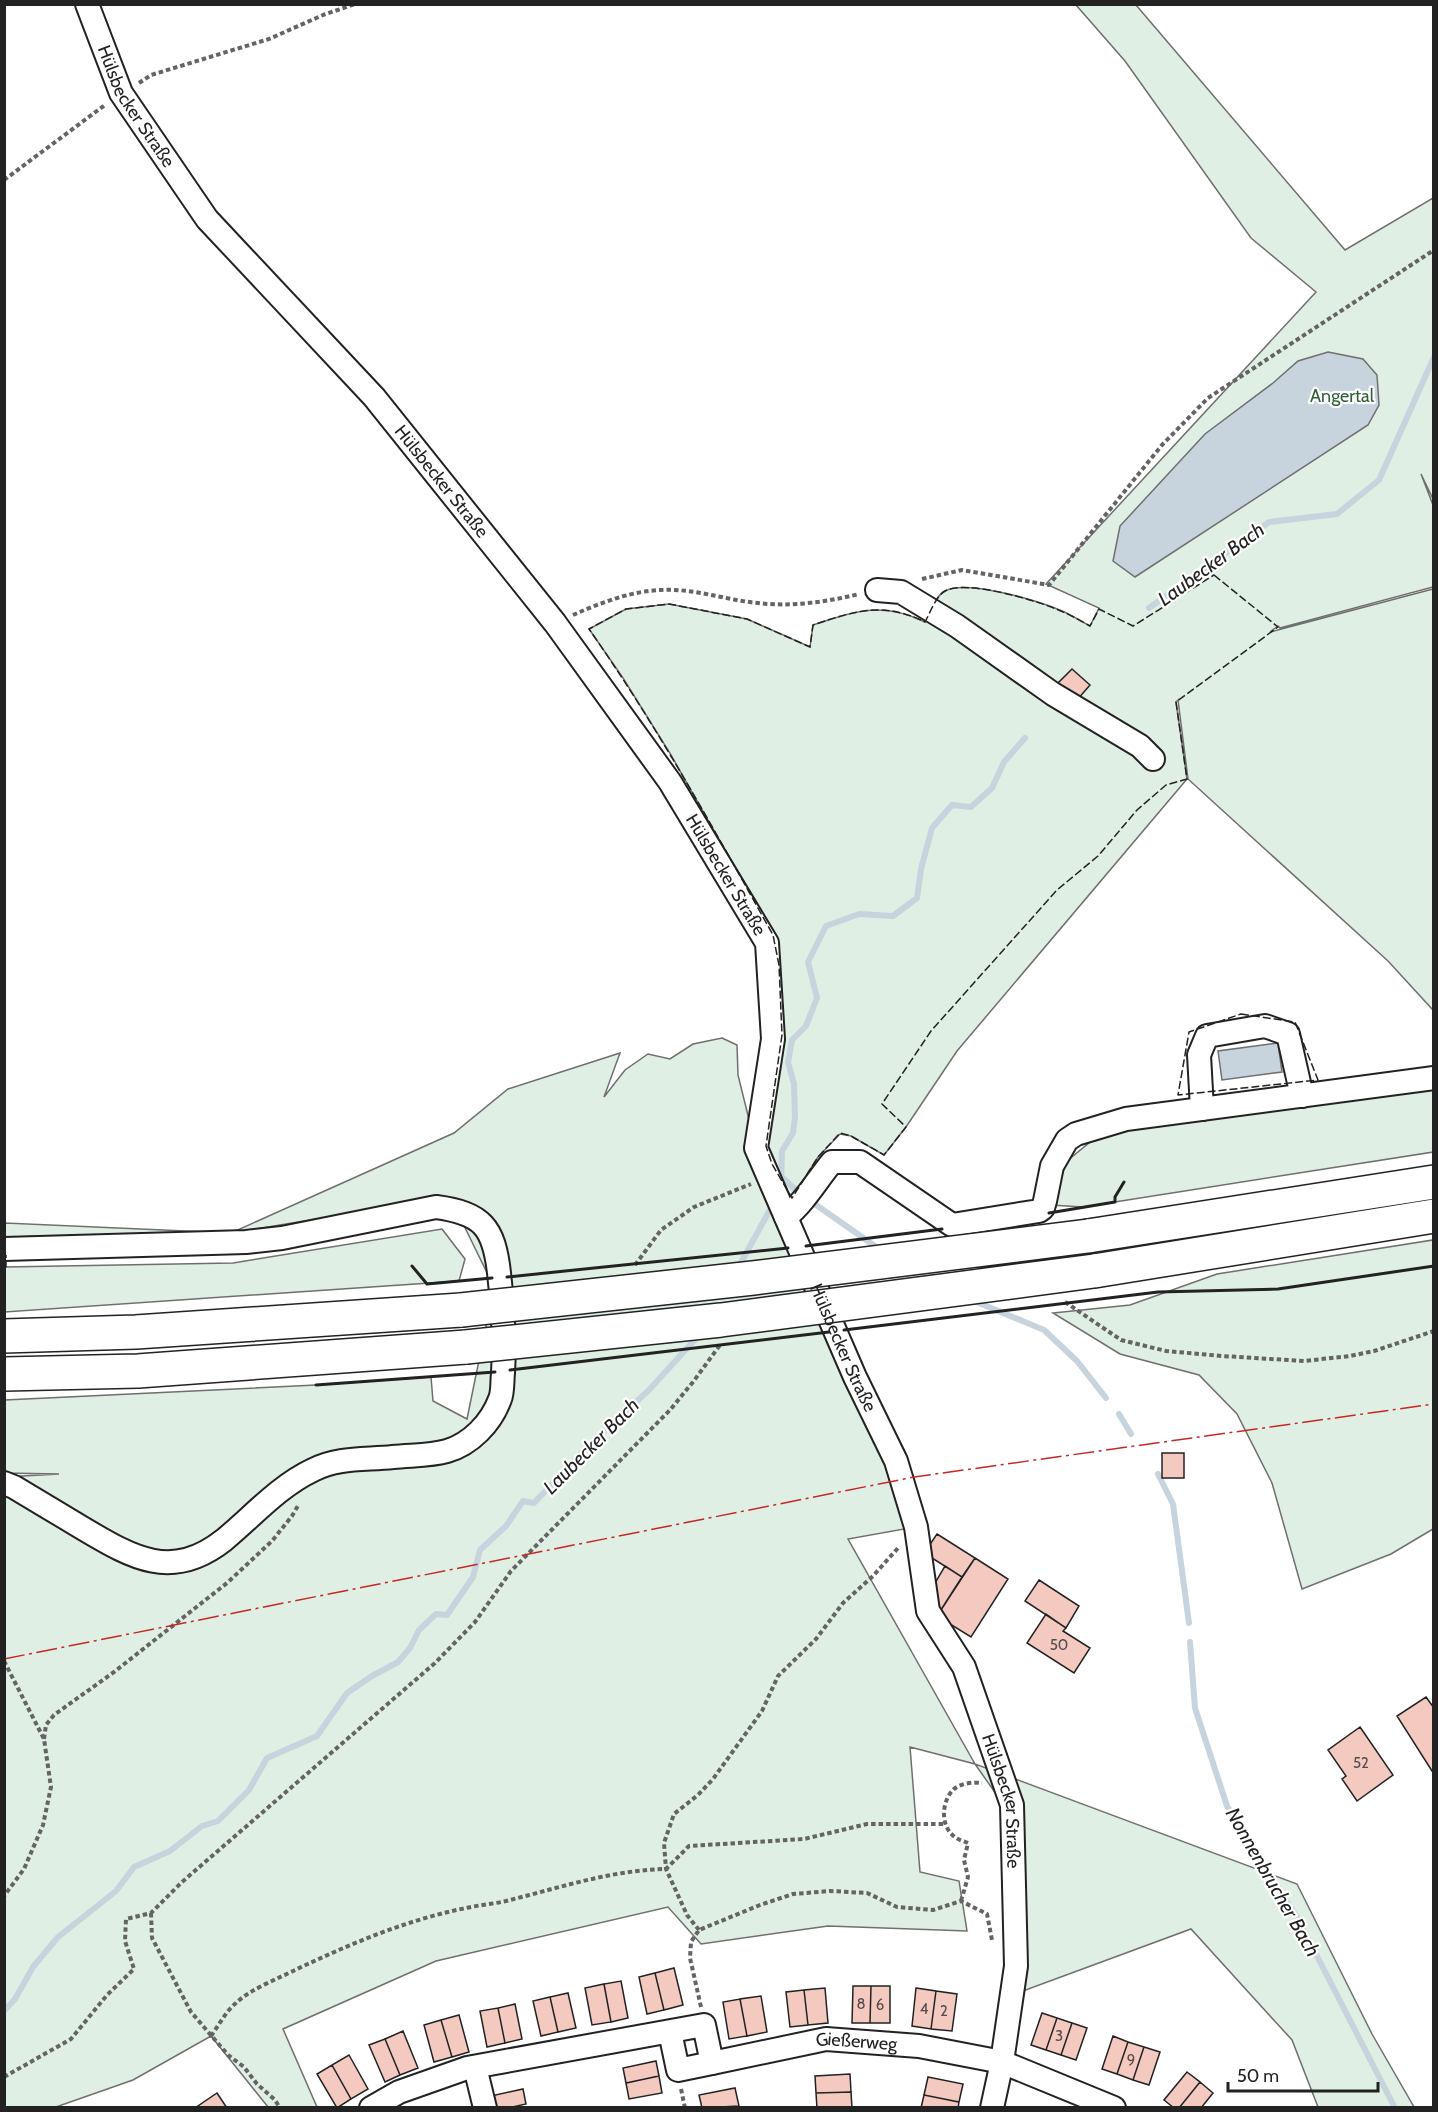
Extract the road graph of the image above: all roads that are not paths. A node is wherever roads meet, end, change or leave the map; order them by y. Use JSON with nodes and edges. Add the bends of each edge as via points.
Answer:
{"nodes":[{"id":1,"x":87,"y":4,"type":"edge"},
{"id":2,"x":876,"y":590,"type":"road end"},
{"id":3,"x":1153,"y":759,"type":"dead end"},
{"id":4,"x":1434,"y":1078,"type":"edge"},
{"id":5,"x":1302,"y":1096,"type":"junction"},
{"id":6,"x":1202,"y":1109,"type":"junction"},
{"id":7,"x":1434,"y":1182,"type":"edge"},
{"id":8,"x":792,"y":1212,"type":"junction"},
{"id":9,"x":1434,"y":1216,"type":"edge"},
{"id":10,"x":4,"y":1249,"type":"edge"},
{"id":11,"x":4,"y":1336,"type":"edge"},
{"id":12,"x":4,"y":1374,"type":"edge"},
{"id":13,"x":4,"y":1483,"type":"edge"},
{"id":14,"x":670,"y":2032,"type":"junction"},
{"id":15,"x":1002,"y":2062,"type":"junction"},
{"id":16,"x":712,"y":2063,"type":"junction"},
{"id":17,"x":475,"y":2067,"type":"junction"},
{"id":18,"x":373,"y":2107,"type":"edge"},
{"id":19,"x":485,"y":2108,"type":"edge"},
{"id":20,"x":992,"y":2108,"type":"edge"},
{"id":21,"x":1114,"y":2108,"type":"edge"}],
"edges":[{"from":1,"to":8,"type":"street","name":"Hülsbecker Straße","via":[[122,93],[207,219],[374,397],[555,623],[670,782],[767,943],[773,1039],[756,1148]]},
{"from":2,"to":3,"type":"street","via":[[901,592],[957,626],[1053,694],[1140,746]]},
{"from":4,"to":5,"type":"street"},
{"from":5,"to":6,"type":"street"},
{"from":5,"to":6,"type":"street","via":[[1288,1034],[1265,1026],[1207,1036],[1199,1055]]},
{"from":6,"to":8,"type":"street","via":[[1126,1119],[1076,1134],[1067,1140],[1052,1166],[1039,1211],[952,1225],[860,1162],[832,1162]]},
{"from":7,"to":11,"type":"highway","bridge":true,"via":[[1088,1236],[461,1310],[136,1332]]},
{"from":8,"to":15,"type":"street","name":"Hülsbecker Straße","via":[[855,1377],[896,1461],[916,1527],[928,1611],[964,1667],[1012,1805],[1016,1966]]},
{"from":9,"to":12,"type":"highway","bridge":true,"via":[[1094,1271],[721,1320],[466,1347],[138,1371]]},
{"from":10,"to":13,"type":"street","via":[[246,1242],[436,1207],[459,1210],[480,1220],[495,1246],[505,1333],[501,1397],[487,1424],[466,1443],[447,1451],[345,1460],[312,1470],[206,1553],[186,1560],[142,1559],[120,1550]]},
{"from":14,"to":16,"type":"street","via":[[704,2025]]},
{"from":14,"to":16,"type":"street","name":"Gießerweg","via":[[678,2070]]},
{"from":14,"to":17,"type":"street"},
{"from":15,"to":16,"type":"street","name":"Gießerweg","via":[[919,2046],[826,2039]]},
{"from":15,"to":20,"type":"street","name":"Hülsbecker Straße"},
{"from":15,"to":21,"type":"street","name":"Gießerweg"},
{"from":17,"to":18,"type":"street","via":[[399,2092]]},
{"from":17,"to":19,"type":"street"}]}
